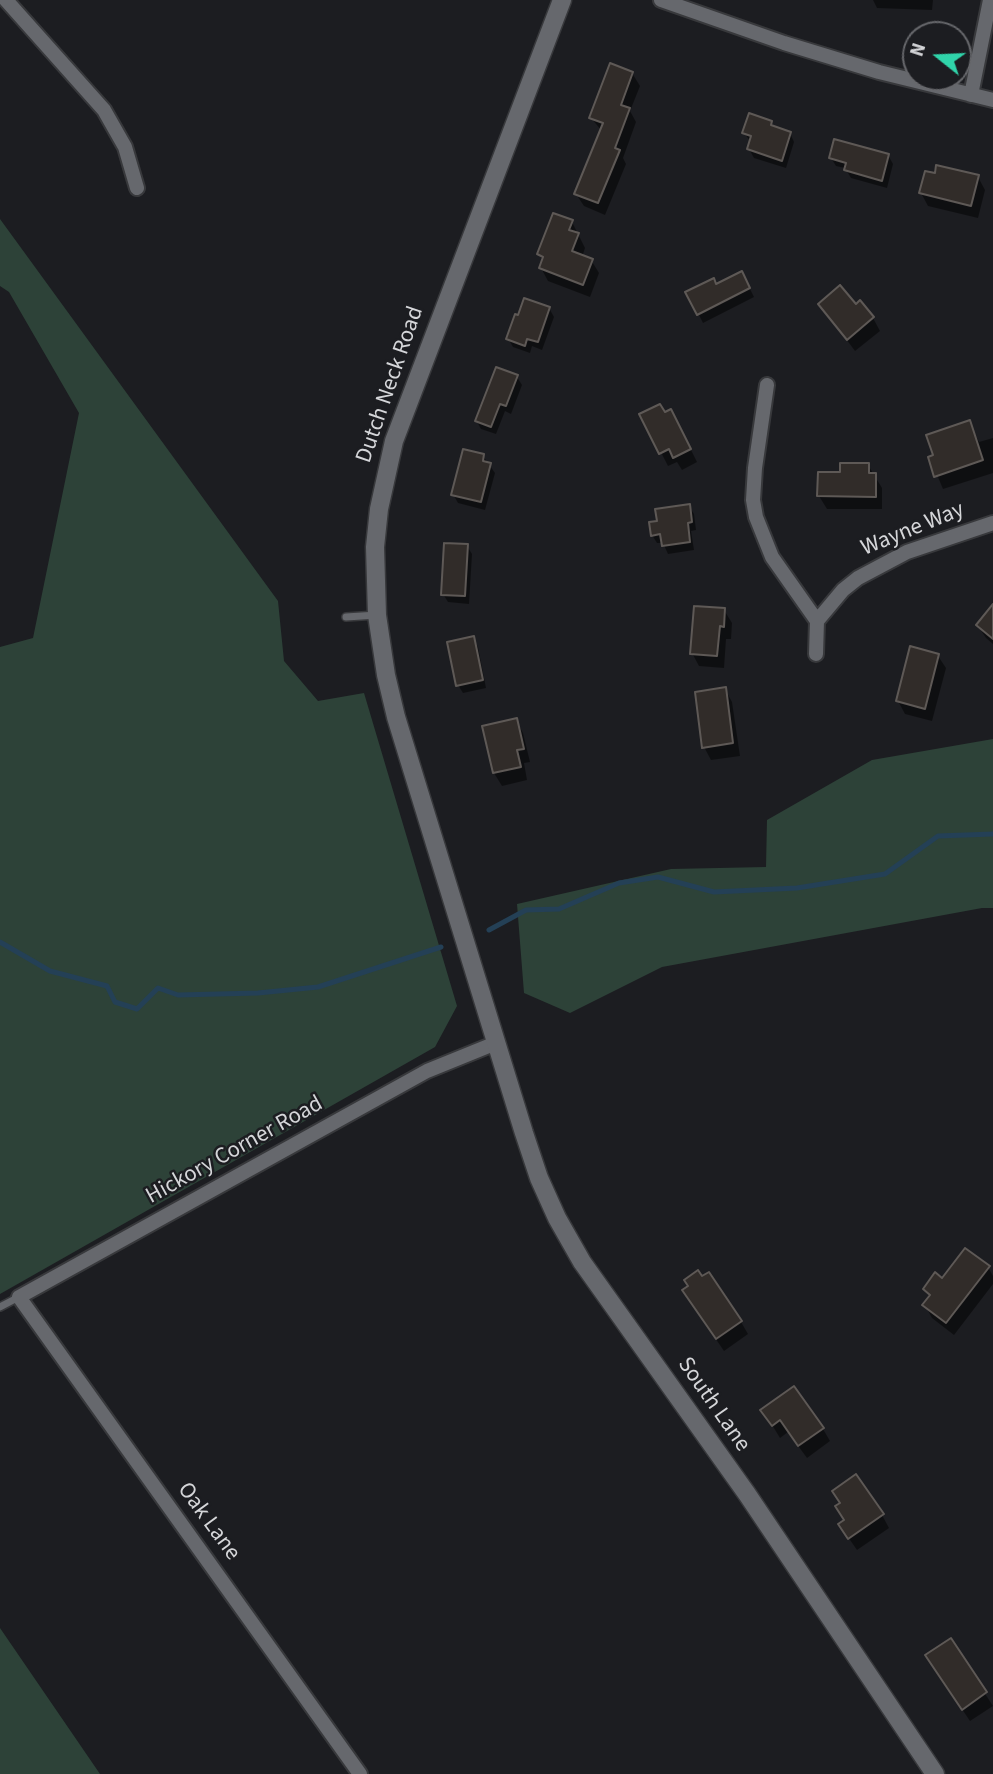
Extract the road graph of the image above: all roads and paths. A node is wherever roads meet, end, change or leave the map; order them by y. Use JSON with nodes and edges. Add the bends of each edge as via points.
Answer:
{"nodes":[{"id":1,"x":6,"y":0,"type":"edge"},
{"id":2,"x":562,"y":0,"type":"edge"},
{"id":3,"x":661,"y":0,"type":"edge"},
{"id":4,"x":990,"y":0,"type":"edge"},
{"id":5,"x":971,"y":95,"type":"junction"},
{"id":6,"x":993,"y":100,"type":"edge"},
{"id":7,"x":137,"y":188,"type":"dead end"},
{"id":8,"x":767,"y":385,"type":"dead end"},
{"id":9,"x":993,"y":523,"type":"edge"},
{"id":10,"x":377,"y":615,"type":"junction"},
{"id":11,"x":346,"y":617,"type":"dead end"},
{"id":12,"x":817,"y":621,"type":"junction"},
{"id":13,"x":816,"y":654,"type":"dead end"},
{"id":14,"x":496,"y":1043,"type":"junction"},
{"id":15,"x":19,"y":1297,"type":"junction"},
{"id":16,"x":0,"y":1307,"type":"edge"},
{"id":17,"x":360,"y":1774,"type":"edge"},
{"id":18,"x":935,"y":1774,"type":"edge"}],
"edges":[{"from":1,"to":7,"type":"street","via":[[104,110],[125,147]]},
{"from":2,"to":10,"type":"street","name":"Dutch Neck Road","via":[[394,441],[375,547]]},
{"from":3,"to":5,"type":"street","via":[[796,47]]},
{"from":4,"to":5,"type":"street"},
{"from":5,"to":6,"type":"street"},
{"from":8,"to":12,"type":"street","via":[[755,468],[756,517],[772,557]]},
{"from":9,"to":12,"type":"street","name":"Wayne Way","via":[[907,552],[874,569],[843,590]]},
{"from":10,"to":11,"type":"lane"},
{"from":10,"to":14,"type":"street","name":"Dutch Neck Road","via":[[396,717]]},
{"from":12,"to":13,"type":"street"},
{"from":14,"to":15,"type":"street","name":"Hickory Corner Road","via":[[427,1071]]},
{"from":14,"to":18,"type":"street","name":"South Lane","via":[[539,1178],[582,1262],[747,1494]]},
{"from":15,"to":16,"type":"lane","name":"Hickory Corner Road"},
{"from":15,"to":17,"type":"street","name":"Oak Lane"}]}
